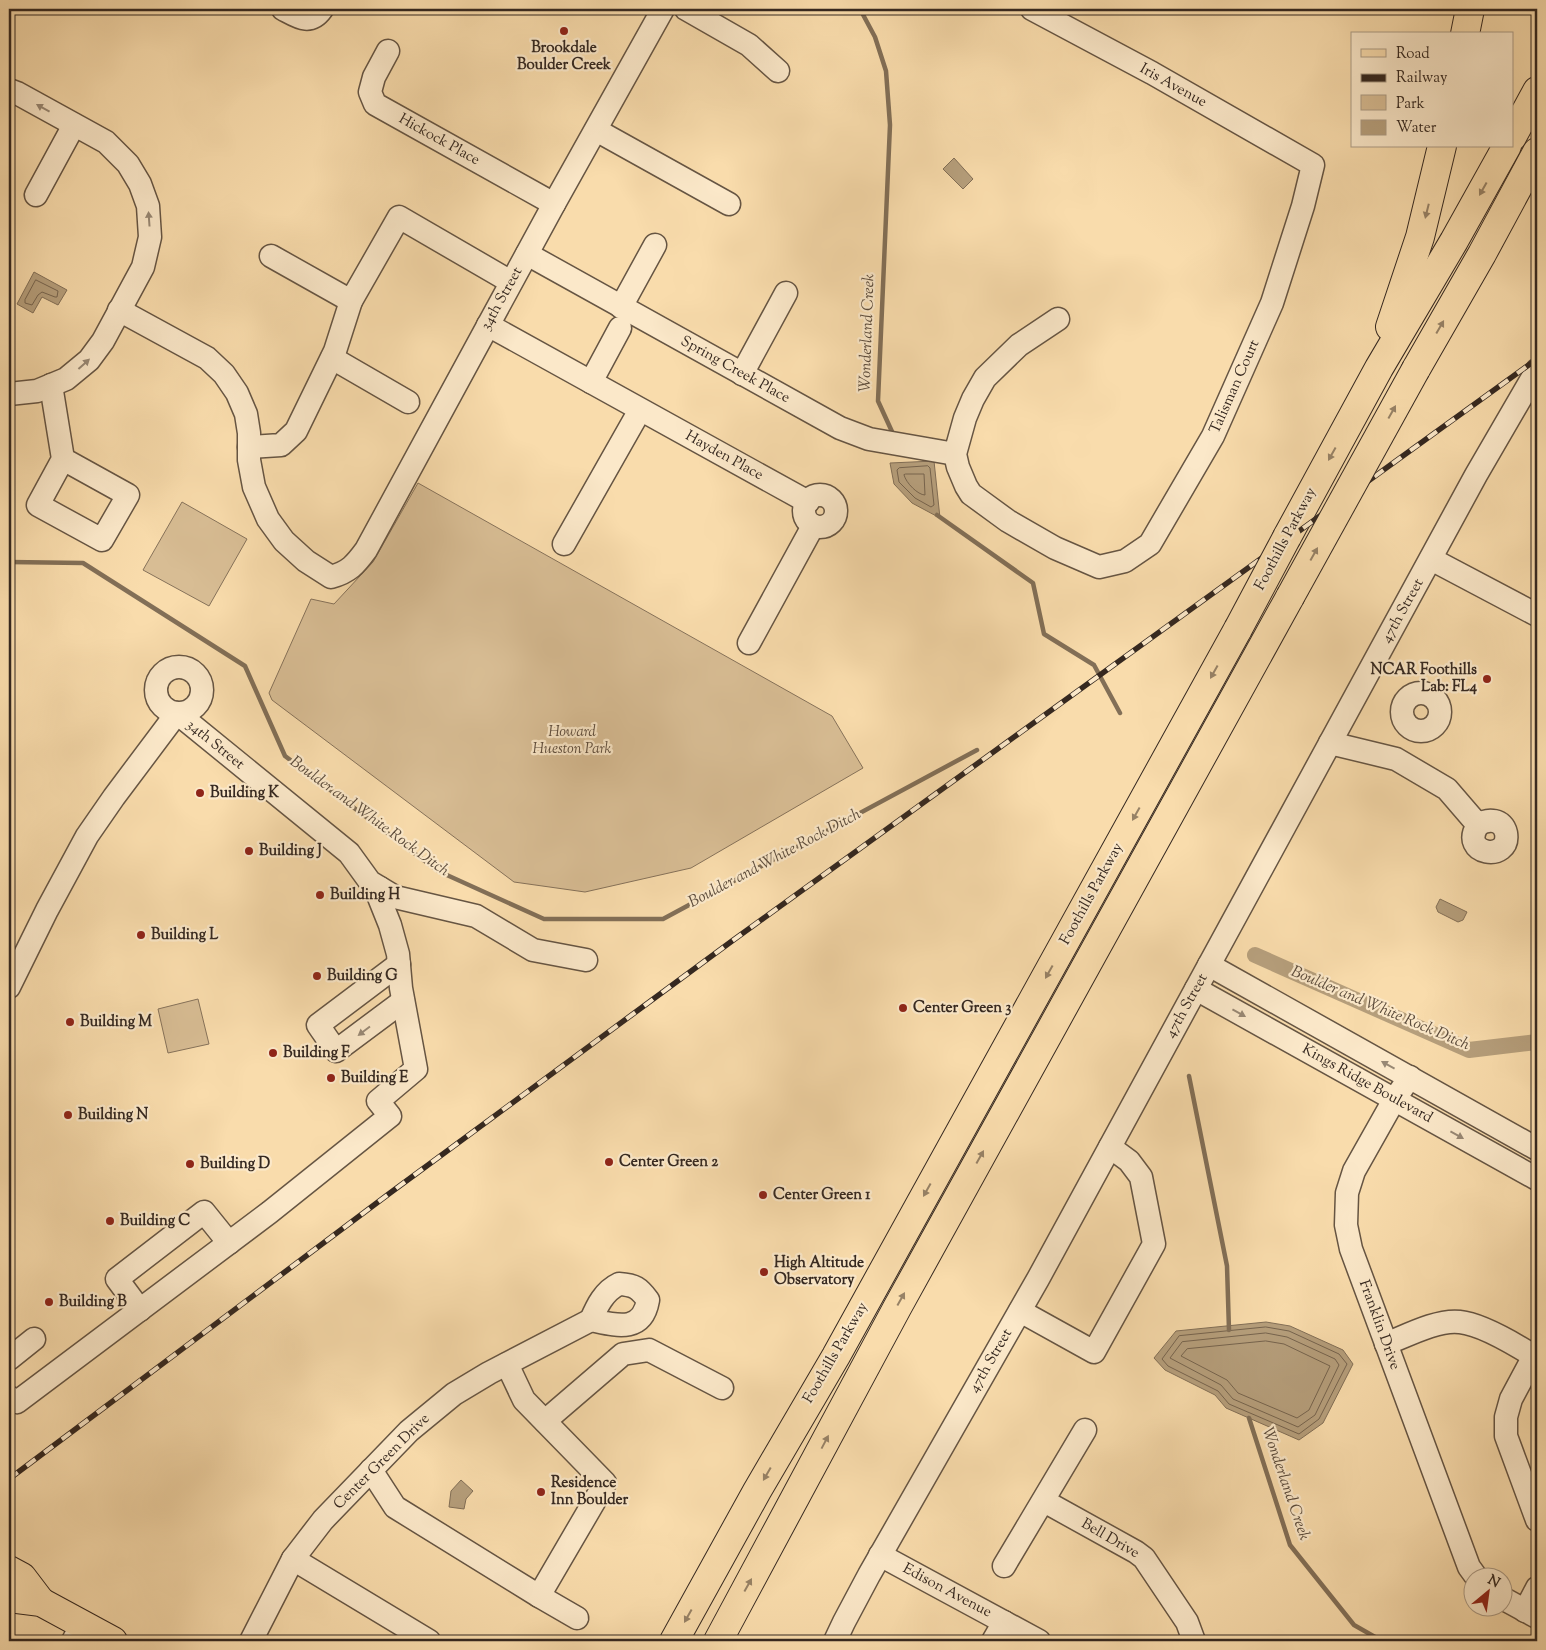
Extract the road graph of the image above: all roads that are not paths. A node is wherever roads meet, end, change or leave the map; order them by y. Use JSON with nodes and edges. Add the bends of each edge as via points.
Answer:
{"nodes":[{"id":1,"x":283,"y":9,"type":"edge"},
{"id":2,"x":322,"y":9,"type":"edge"},
{"id":3,"x":663,"y":9,"type":"edge"},
{"id":4,"x":686,"y":9,"type":"edge"},
{"id":5,"x":1032,"y":9,"type":"edge"},
{"id":6,"x":1470,"y":9,"type":"edge"},
{"id":7,"x":1465,"y":32,"type":"edge"},
{"id":8,"x":388,"y":51,"type":"dead end"},
{"id":9,"x":778,"y":71,"type":"dead end"},
{"id":10,"x":9,"y":90,"type":"edge"},
{"id":11,"x":1537,"y":91,"type":"edge"},
{"id":12,"x":74,"y":125,"type":"junction"},
{"id":13,"x":596,"y":130,"type":"junction"},
{"id":14,"x":1514,"y":133,"type":"edge"},
{"id":15,"x":1442,"y":148,"type":"edge"},
{"id":16,"x":1506,"y":148,"type":"edge"},
{"id":17,"x":1537,"y":152,"type":"edge"},
{"id":18,"x":1313,"y":165,"type":"joint"},
{"id":19,"x":36,"y":195,"type":"dead end"},
{"id":20,"x":554,"y":204,"type":"junction"},
{"id":21,"x":729,"y":204,"type":"dead end"},
{"id":22,"x":655,"y":245,"type":"dead end"},
{"id":23,"x":527,"y":254,"type":"junction"},
{"id":24,"x":271,"y":256,"type":"dead end"},
{"id":25,"x":511,"y":282,"type":"junction"},
{"id":26,"x":786,"y":293,"type":"dead end"},
{"id":27,"x":351,"y":301,"type":"junction"},
{"id":28,"x":120,"y":310,"type":"junction"},
{"id":29,"x":620,"y":318,"type":"junction"},
{"id":30,"x":1058,"y":319,"type":"dead end"},
{"id":31,"x":488,"y":325,"type":"junction"},
{"id":32,"x":332,"y":358,"type":"junction"},
{"id":33,"x":1379,"y":368,"type":"junction"},
{"id":34,"x":1537,"y":370,"type":"edge"},
{"id":35,"x":742,"y":374,"type":"junction"},
{"id":36,"x":591,"y":382,"type":"junction"},
{"id":37,"x":51,"y":385,"type":"junction"},
{"id":38,"x":9,"y":394,"type":"edge"},
{"id":39,"x":408,"y":402,"type":"dead end"},
{"id":40,"x":640,"y":410,"type":"junction"},
{"id":41,"x":249,"y":447,"type":"junction"},
{"id":42,"x":946,"y":453,"type":"junction"},
{"id":43,"x":63,"y":459,"type":"dead end"},
{"id":44,"x":564,"y":544,"type":"dead end"},
{"id":45,"x":1431,"y":559,"type":"junction"},
{"id":46,"x":1535,"y":609,"type":"edge"},
{"id":47,"x":750,"y":643,"type":"dead end"},
{"id":48,"x":1330,"y":743,"type":"junction"},
{"id":49,"x":1478,"y":825,"type":"dead end"},
{"id":50,"x":380,"y":888,"type":"junction"},
{"id":51,"x":586,"y":960,"type":"dead end"},
{"id":52,"x":399,"y":964,"type":"junction"},
{"id":53,"x":1209,"y":965,"type":"junction"},
{"id":54,"x":9,"y":987,"type":"edge"},
{"id":55,"x":1196,"y":989,"type":"junction"},
{"id":56,"x":403,"y":1001,"type":"junction"},
{"id":57,"x":1410,"y":1077,"type":"junction"},
{"id":58,"x":1394,"y":1100,"type":"junction"},
{"id":59,"x":1110,"y":1147,"type":"junction"},
{"id":60,"x":1537,"y":1149,"type":"edge"},
{"id":61,"x":1537,"y":1179,"type":"edge"},
{"id":62,"x":229,"y":1243,"type":"junction"},
{"id":63,"x":140,"y":1310,"type":"junction"},
{"id":64,"x":1020,"y":1311,"type":"junction"},
{"id":65,"x":591,"y":1320,"type":"dead end"},
{"id":66,"x":34,"y":1339,"type":"dead end"},
{"id":67,"x":1386,"y":1344,"type":"junction"},
{"id":68,"x":1536,"y":1357,"type":"edge"},
{"id":69,"x":9,"y":1358,"type":"edge"},
{"id":70,"x":507,"y":1364,"type":"junction"},
{"id":71,"x":722,"y":1388,"type":"dead end"},
{"id":72,"x":9,"y":1397,"type":"edge"},
{"id":73,"x":545,"y":1421,"type":"junction"},
{"id":74,"x":1085,"y":1430,"type":"dead end"},
{"id":75,"x":371,"y":1470,"type":"junction"},
{"id":76,"x":1044,"y":1501,"type":"junction"},
{"id":77,"x":1537,"y":1520,"type":"edge"},
{"id":78,"x":880,"y":1555,"type":"junction"},
{"id":79,"x":293,"y":1559,"type":"junction"},
{"id":80,"x":1004,"y":1566,"type":"dead end"},
{"id":81,"x":1470,"y":1568,"type":"edge"},
{"id":82,"x":9,"y":1570,"type":"edge"},
{"id":83,"x":1537,"y":1588,"type":"edge"},
{"id":84,"x":539,"y":1596,"type":"junction"},
{"id":85,"x":9,"y":1598,"type":"edge"},
{"id":86,"x":41,"y":1602,"type":"junction"},
{"id":87,"x":1514,"y":1605,"type":"edge"},
{"id":88,"x":1531,"y":1614,"type":"edge"},
{"id":89,"x":577,"y":1618,"type":"dead end"},
{"id":90,"x":1004,"y":1622,"type":"junction"},
{"id":91,"x":78,"y":1633,"type":"edge"},
{"id":92,"x":113,"y":1641,"type":"edge"},
{"id":93,"x":250,"y":1641,"type":"edge"},
{"id":94,"x":429,"y":1641,"type":"edge"},
{"id":95,"x":674,"y":1641,"type":"edge"},
{"id":96,"x":718,"y":1641,"type":"edge"},
{"id":97,"x":835,"y":1641,"type":"edge"},
{"id":98,"x":993,"y":1641,"type":"edge"},
{"id":99,"x":1039,"y":1641,"type":"edge"},
{"id":100,"x":1194,"y":1641,"type":"edge"}],
"edges":[{"from":1,"to":2,"type":"street","via":[[300,18],[310,19]]},
{"from":3,"to":13,"type":"street","name":"34th Street"},
{"from":4,"to":9,"type":"street","via":[[749,44]]},
{"from":5,"to":18,"type":"street","name":"Iris Avenue"},
{"from":6,"to":7,"type":"main road"},
{"from":8,"to":20,"type":"street","name":"Hickock Place","via":[[370,92],[375,104]]},
{"from":12,"to":10,"type":"street","one_way":true},
{"from":11,"to":14,"type":"main road"},
{"from":12,"to":19,"type":"street"},
{"from":28,"to":12,"type":"street","one_way":true,"via":[[143,267],[150,237],[148,206],[128,164],[106,142]]},
{"from":13,"to":20,"type":"street","name":"34th Street"},
{"from":13,"to":21,"type":"street"},
{"from":15,"to":33,"type":"main road","one_way":true,"via":[[1420,236]]},
{"from":16,"to":33,"type":"main road","name":"Foothills Parkway","one_way":true},
{"from":96,"to":17,"type":"main road","name":"Foothills Parkway","one_way":true,"bridge":true,"via":[[897,1308]]},
{"from":18,"to":42,"type":"street","name":"Talisman Court","via":[[1272,303],[1213,436],[1150,544],[1125,560],[1099,567],[1048,544],[971,494],[958,467]]},
{"from":20,"to":23,"type":"street","name":"34th Street"},
{"from":22,"to":29,"type":"street"},
{"from":23,"to":25,"type":"street","name":"34th Street"},
{"from":23,"to":29,"type":"street","name":"Spring Creek Place"},
{"from":24,"to":27,"type":"street"},
{"from":25,"to":27,"type":"street","via":[[399,217]]},
{"from":25,"to":31,"type":"street","name":"34th Street"},
{"from":26,"to":35,"type":"street"},
{"from":27,"to":32,"type":"street"},
{"from":37,"to":28,"type":"street","one_way":true,"via":[[66,379],[89,360]]},
{"from":28,"to":41,"type":"street","via":[[207,358],[224,374],[246,414]]},
{"from":29,"to":35,"type":"street","name":"Spring Creek Place"},
{"from":29,"to":36,"type":"street"},
{"from":30,"to":42,"type":"street","via":[[1018,345],[985,378]]},
{"from":31,"to":36,"type":"street","name":"Hayden Place"},
{"from":31,"to":41,"type":"street","name":"34th Street","via":[[366,550],[344,573],[332,577],[306,561],[284,541],[268,519],[254,487]]},
{"from":32,"to":39,"type":"street"},
{"from":32,"to":41,"type":"street","via":[[296,431],[281,445]]},
{"from":33,"to":95,"type":"main road","name":"Foothills Parkway","one_way":true,"bridge":true,"via":[[836,1356]]},
{"from":34,"to":45,"type":"street","name":"47th Street"},
{"from":35,"to":42,"type":"street","name":"Spring Creek Place","via":[[840,428],[869,439]]},
{"from":36,"to":40,"type":"street","name":"Hayden Place"},
{"from":37,"to":38,"type":"street","via":[[37,391]]},
{"from":37,"to":43,"type":"street"},
{"from":40,"to":44,"type":"street"},
{"from":40,"to":47,"type":"street","name":"Hayden Place","via":[[808,502],[814,497],[825,496],[836,506],[836,517],[829,525],[813,526]]},
{"from":45,"to":46,"type":"street"},
{"from":45,"to":48,"type":"street","name":"47th Street"},
{"from":48,"to":49,"type":"street","via":[[1396,759],[1447,789]]},
{"from":48,"to":53,"type":"street","name":"47th Street"},
{"from":50,"to":51,"type":"street","name":"34th Street","via":[[395,897],[476,916],[533,950]]},
{"from":50,"to":52,"type":"street","via":[[378,895],[390,925]]},
{"from":50,"to":54,"type":"street","name":"34th Street","via":[[370,882],[348,853],[177,713],[87,836]]},
{"from":52,"to":56,"type":"street"},
{"from":56,"to":52,"type":"street","one_way":true,"via":[[336,1051],[318,1025]]},
{"from":53,"to":55,"type":"street","name":"47th Street"},
{"from":57,"to":53,"type":"street","name":"Kings Ridge Boulevard","one_way":true},
{"from":55,"to":58,"type":"street","name":"Kings Ridge Boulevard","one_way":true},
{"from":55,"to":59,"type":"street","name":"47th Street"},
{"from":56,"to":62,"type":"street","via":[[416,1069],[378,1101],[390,1116]]},
{"from":57,"to":58,"type":"street","name":"Franklin Drive"},
{"from":57,"to":60,"type":"street","name":"Kings Ridge Boulevard"},
{"from":58,"to":61,"type":"street","name":"Kings Ridge Boulevard","one_way":true},
{"from":58,"to":67,"type":"street","name":"Franklin Drive","via":[[1354,1171],[1347,1194],[1346,1225],[1351,1248]]},
{"from":59,"to":64,"type":"street","name":"47th Street"},
{"from":59,"to":64,"type":"street","via":[[1129,1160],[1141,1178],[1154,1244],[1094,1352]]},
{"from":62,"to":63,"type":"street"},
{"from":62,"to":63,"type":"street","via":[[204,1212],[117,1279]]},
{"from":63,"to":72,"type":"street","via":[[17,1402]]},
{"from":64,"to":78,"type":"street","name":"47th Street"},
{"from":65,"to":70,"type":"street","name":"Center Green Drive"},
{"from":66,"to":69,"type":"street"},
{"from":67,"to":68,"type":"street","via":[[1439,1324],[1459,1322],[1478,1326]]},
{"from":67,"to":81,"type":"street","name":"Franklin Drive"},
{"from":68,"to":77,"type":"street","via":[[1511,1399],[1506,1417],[1506,1436]]},
{"from":70,"to":73,"type":"street","via":[[524,1400]]},
{"from":70,"to":75,"type":"street","name":"Center Green Drive","via":[[454,1394],[409,1431]]},
{"from":71,"to":73,"type":"street","via":[[649,1350],[623,1354]]},
{"from":73,"to":84,"type":"street","via":[[605,1483]]},
{"from":74,"to":76,"type":"street"},
{"from":75,"to":79,"type":"street","name":"Center Green Drive","via":[[323,1520]]},
{"from":75,"to":84,"type":"street","via":[[395,1508]]},
{"from":76,"to":80,"type":"street"},
{"from":76,"to":100,"type":"street","name":"Bell Drive","via":[[1144,1558],[1187,1622]]},
{"from":78,"to":90,"type":"street","name":"Edison Avenue"},
{"from":78,"to":97,"type":"street","name":"47th Street"},
{"from":79,"to":93,"type":"street","name":"Center Green Drive"},
{"from":79,"to":94,"type":"street"},
{"from":82,"to":86,"type":"main road","via":[[22,1577]]},
{"from":83,"to":88,"type":"street"},
{"from":84,"to":89,"type":"street"},
{"from":85,"to":86,"type":"main road"},
{"from":86,"to":91,"type":"main road"},
{"from":87,"to":88,"type":"street"},
{"from":90,"to":98,"type":"street"},
{"from":90,"to":99,"type":"street","name":"Edison Avenue"},
{"from":91,"to":92,"type":"main road"}]}
